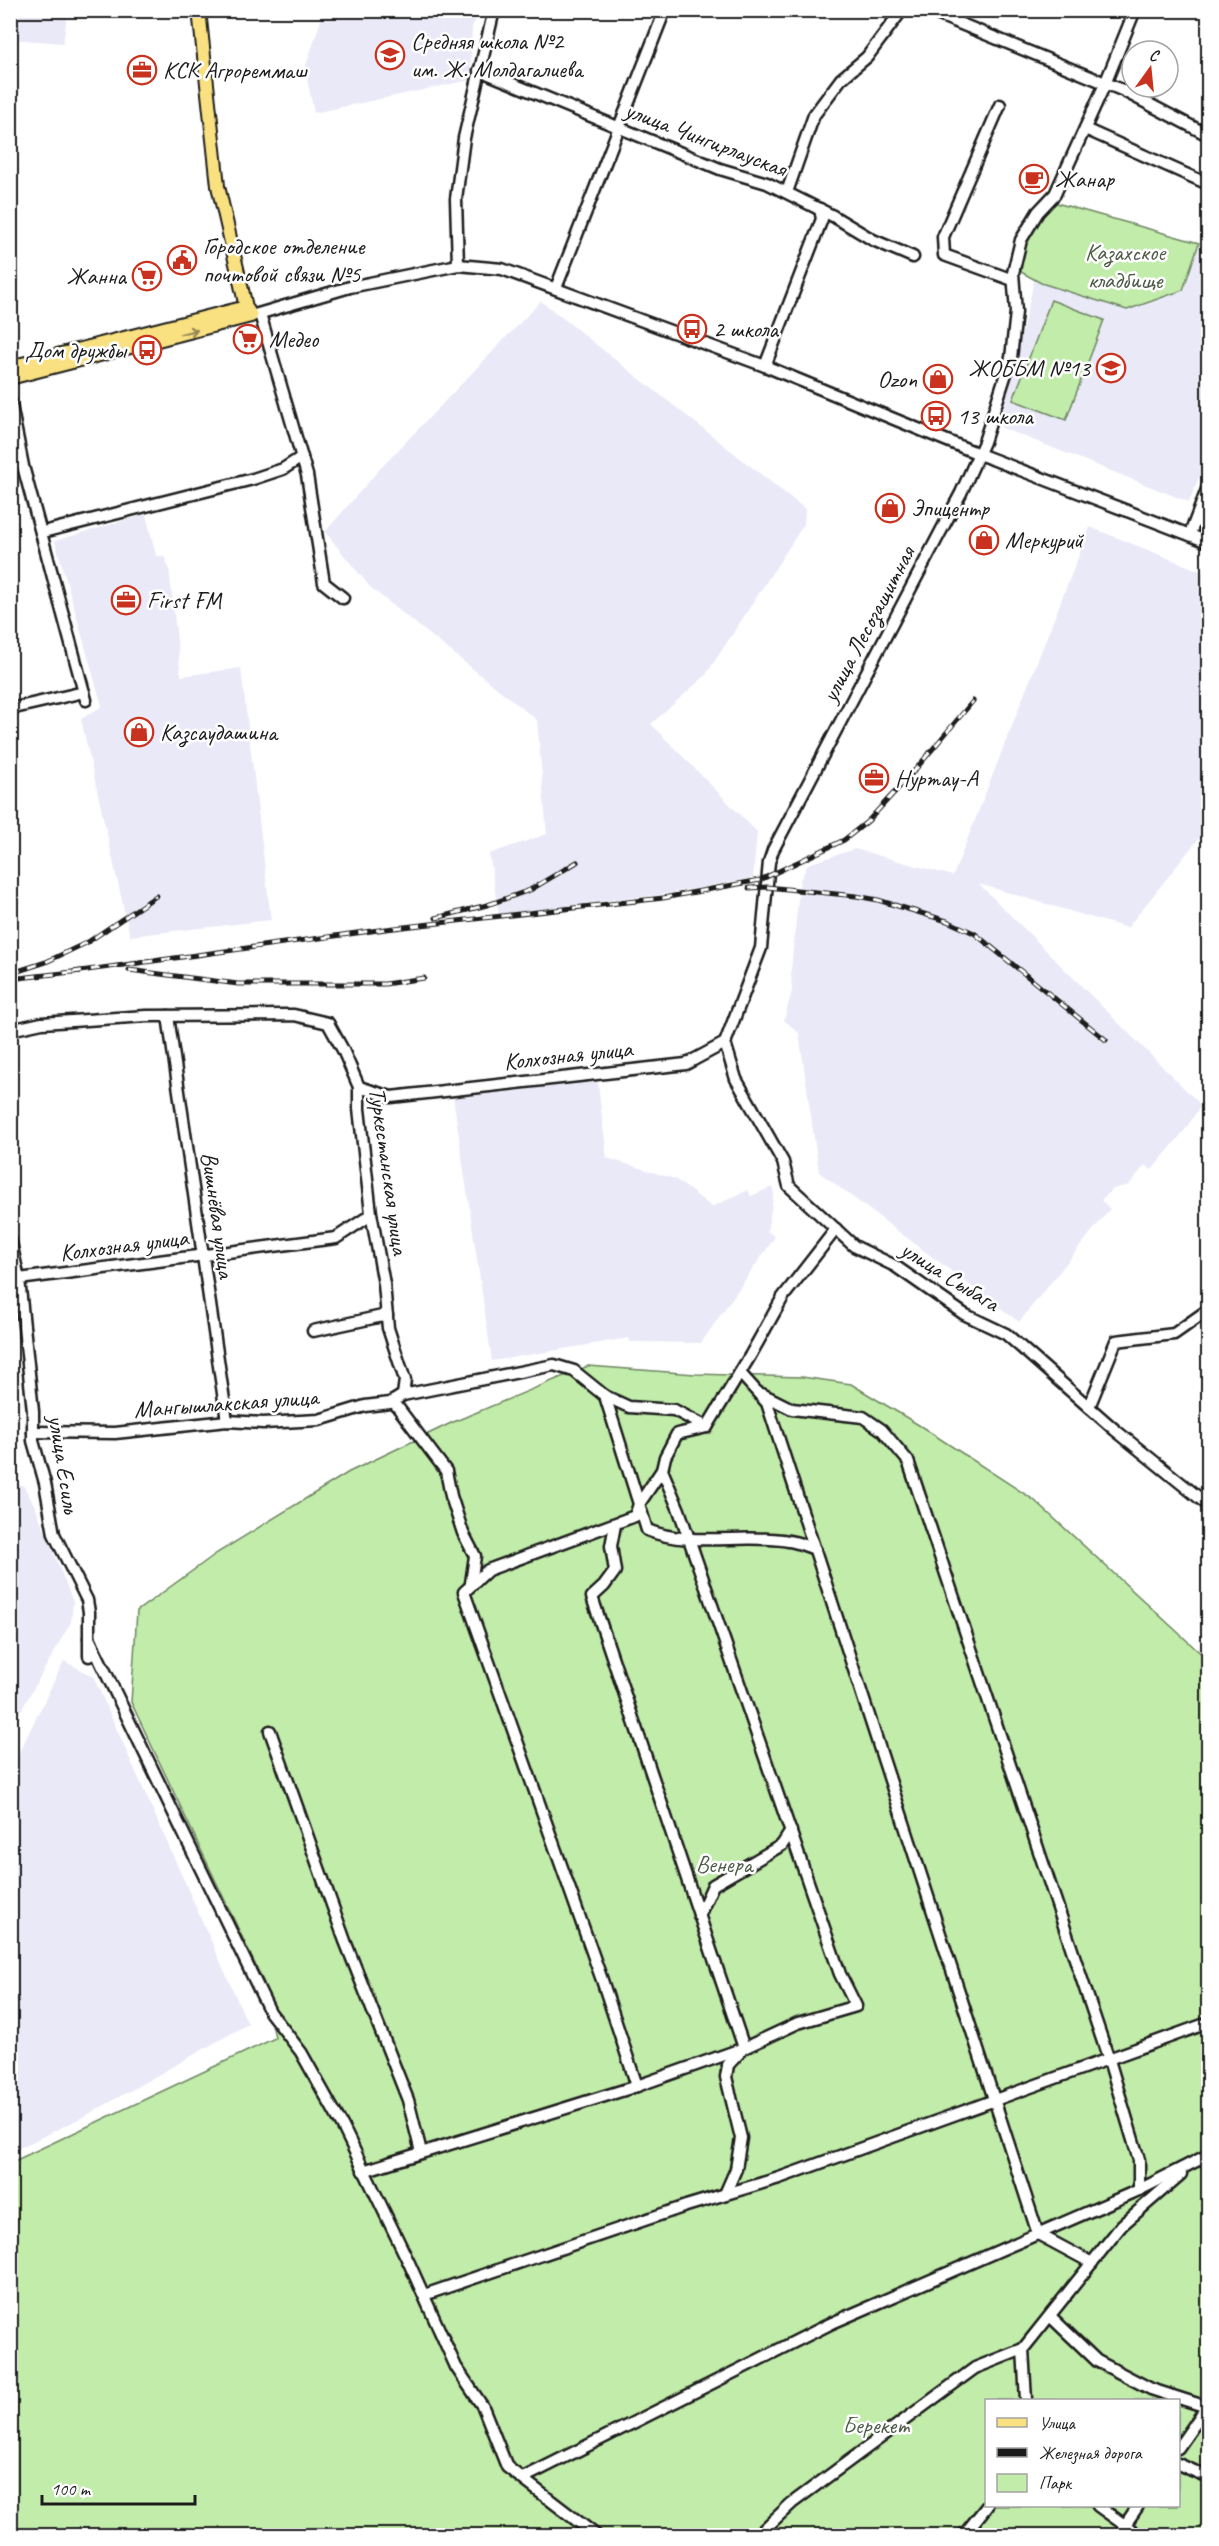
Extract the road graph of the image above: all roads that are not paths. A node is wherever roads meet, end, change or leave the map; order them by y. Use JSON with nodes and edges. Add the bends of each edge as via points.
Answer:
{"nodes":[{"id":1,"x":199,"y":10,"type":"edge"},
{"id":2,"x":494,"y":10,"type":"edge"},
{"id":3,"x":665,"y":10,"type":"edge"},
{"id":4,"x":902,"y":10,"type":"edge"},
{"id":5,"x":927,"y":10,"type":"edge"},
{"id":6,"x":1134,"y":10,"type":"edge"},
{"id":7,"x":479,"y":70,"type":"junction"},
{"id":8,"x":1105,"y":84,"type":"junction"},
{"id":9,"x":1000,"y":105,"type":"dead end"},
{"id":10,"x":618,"y":128,"type":"junction"},
{"id":11,"x":1085,"y":129,"type":"junction"},
{"id":12,"x":1209,"y":135,"type":"edge"},
{"id":13,"x":1209,"y":184,"type":"edge"},
{"id":14,"x":787,"y":192,"type":"junction"},
{"id":15,"x":820,"y":209,"type":"junction"},
{"id":16,"x":913,"y":257,"type":"dead end"},
{"id":17,"x":458,"y":265,"type":"junction"},
{"id":18,"x":1013,"y":280,"type":"junction"},
{"id":19,"x":556,"y":288,"type":"junction"},
{"id":20,"x":252,"y":312,"type":"junction"},
{"id":21,"x":765,"y":366,"type":"junction"},
{"id":22,"x":10,"y":367,"type":"edge"},
{"id":23,"x":10,"y":378,"type":"edge"},
{"id":24,"x":10,"y":400,"type":"edge"},
{"id":25,"x":979,"y":454,"type":"junction"},
{"id":26,"x":302,"y":457,"type":"junction"},
{"id":27,"x":1209,"y":487,"type":"edge"},
{"id":28,"x":43,"y":532,"type":"junction"},
{"id":29,"x":1190,"y":534,"type":"junction"},
{"id":30,"x":1209,"y":542,"type":"edge"},
{"id":31,"x":343,"y":598,"type":"dead end"},
{"id":32,"x":10,"y":709,"type":"edge"},
{"id":33,"x":168,"y":1016,"type":"junction"},
{"id":34,"x":10,"y":1030,"type":"edge"},
{"id":35,"x":725,"y":1043,"type":"junction"},
{"id":36,"x":359,"y":1087,"type":"junction"},
{"id":37,"x":371,"y":1215,"type":"junction"},
{"id":38,"x":836,"y":1229,"type":"junction"},
{"id":39,"x":10,"y":1238,"type":"edge"},
{"id":40,"x":203,"y":1256,"type":"junction"},
{"id":41,"x":19,"y":1279,"type":"junction"},
{"id":42,"x":1209,"y":1310,"type":"edge"},
{"id":43,"x":387,"y":1315,"type":"junction"},
{"id":44,"x":313,"y":1331,"type":"dead end"},
{"id":45,"x":740,"y":1373,"type":"junction"},
{"id":46,"x":757,"y":1391,"type":"junction"},
{"id":47,"x":403,"y":1395,"type":"junction"},
{"id":48,"x":606,"y":1396,"type":"junction"},
{"id":49,"x":393,"y":1401,"type":"junction"},
{"id":50,"x":1089,"y":1407,"type":"junction"},
{"id":51,"x":227,"y":1421,"type":"junction"},
{"id":52,"x":707,"y":1427,"type":"junction"},
{"id":53,"x":33,"y":1432,"type":"junction"},
{"id":54,"x":662,"y":1470,"type":"junction"},
{"id":55,"x":639,"y":1504,"type":"junction"},
{"id":56,"x":1209,"y":1505,"type":"edge"},
{"id":57,"x":615,"y":1525,"type":"junction"},
{"id":58,"x":689,"y":1539,"type":"junction"},
{"id":59,"x":815,"y":1549,"type":"junction"},
{"id":60,"x":471,"y":1583,"type":"junction"},
{"id":61,"x":89,"y":1638,"type":"junction"},
{"id":62,"x":89,"y":1656,"type":"dead end"},
{"id":63,"x":270,"y":1731,"type":"dead end"},
{"id":64,"x":791,"y":1831,"type":"junction"},
{"id":65,"x":699,"y":1916,"type":"junction"},
{"id":66,"x":1209,"y":2023,"type":"edge"},
{"id":67,"x":744,"y":2048,"type":"junction"},
{"id":68,"x":1109,"y":2060,"type":"junction"},
{"id":69,"x":637,"y":2086,"type":"junction"},
{"id":70,"x":994,"y":2099,"type":"junction"},
{"id":71,"x":421,"y":2152,"type":"junction"},
{"id":72,"x":1209,"y":2155,"type":"edge"},
{"id":73,"x":1192,"y":2164,"type":"junction"},
{"id":74,"x":363,"y":2171,"type":"junction"},
{"id":75,"x":1139,"y":2190,"type":"junction"},
{"id":76,"x":725,"y":2194,"type":"junction"},
{"id":77,"x":1038,"y":2234,"type":"junction"},
{"id":78,"x":1092,"y":2263,"type":"junction"},
{"id":79,"x":424,"y":2295,"type":"junction"},
{"id":80,"x":1050,"y":2316,"type":"junction"},
{"id":81,"x":1023,"y":2349,"type":"junction"},
{"id":82,"x":1026,"y":2399,"type":"edge"},
{"id":83,"x":1208,"y":2406,"type":"edge"},
{"id":84,"x":1180,"y":2447,"type":"edge"},
{"id":85,"x":1180,"y":2464,"type":"edge"},
{"id":86,"x":1209,"y":2477,"type":"edge"},
{"id":87,"x":523,"y":2478,"type":"junction"},
{"id":88,"x":985,"y":2507,"type":"edge"},
{"id":89,"x":1101,"y":2507,"type":"edge"},
{"id":90,"x":1137,"y":2507,"type":"edge"},
{"id":91,"x":1125,"y":2525,"type":"junction"},
{"id":92,"x":597,"y":2535,"type":"edge"},
{"id":93,"x":757,"y":2535,"type":"edge"},
{"id":94,"x":963,"y":2535,"type":"edge"},
{"id":95,"x":1140,"y":2535,"type":"edge"}],
"edges":[{"from":1,"to":20,"type":"main road","via":[[218,186]]},
{"from":2,"to":7,"type":"street"},
{"from":3,"to":10,"type":"street"},
{"from":4,"to":14,"type":"street","via":[[814,115]]},
{"from":5,"to":8,"type":"street"},
{"from":6,"to":8,"type":"street","name":"улица Лесозащитная"},
{"from":7,"to":10,"type":"street","name":"улица Чингирлауская"},
{"from":7,"to":17,"type":"street","via":[[456,199]]},
{"from":8,"to":11,"type":"street","name":"улица Лесозащитная"},
{"from":8,"to":12,"type":"street"},
{"from":9,"to":18,"type":"street","via":[[943,237],[944,255]]},
{"from":10,"to":14,"type":"street","name":"улица Чингирлауская"},
{"from":10,"to":19,"type":"street"},
{"from":11,"to":13,"type":"street"},
{"from":11,"to":18,"type":"street","name":"улица Лесозащитная","via":[[1055,194],[1021,240]]},
{"from":14,"to":15,"type":"street","name":"улица Чингирлауская"},
{"from":15,"to":16,"type":"street","name":"улица Чингирлауская","via":[[873,240]]},
{"from":15,"to":21,"type":"street","via":[[822,219]]},
{"from":17,"to":19,"type":"street","via":[[502,269]]},
{"from":17,"to":20,"type":"street"},
{"from":18,"to":25,"type":"street","name":"улица Лесозащитная","via":[[1016,312],[1011,358]]},
{"from":19,"to":21,"type":"street"},
{"from":20,"to":22,"type":"main road"},
{"from":23,"to":20,"type":"main road","one_way":true},
{"from":20,"to":26,"type":"street"},
{"from":21,"to":25,"type":"street"},
{"from":24,"to":28,"type":"street"},
{"from":25,"to":29,"type":"street"},
{"from":25,"to":35,"type":"street","name":"улица Лесозащитная","via":[[773,850],[761,948]]},
{"from":26,"to":28,"type":"street","via":[[284,470]]},
{"from":26,"to":31,"type":"street","via":[[324,583]]},
{"from":27,"to":29,"type":"street"},
{"from":28,"to":32,"type":"street","via":[[85,696]]},
{"from":29,"to":30,"type":"street"},
{"from":33,"to":34,"type":"street","via":[[42,1023]]},
{"from":33,"to":36,"type":"street","name":"Туркестанская улица","via":[[294,1016],[328,1023]]},
{"from":33,"to":40,"type":"street","name":"Вишнёвая улица"},
{"from":35,"to":36,"type":"street","name":"Колхозная улица","via":[[686,1064],[390,1097]]},
{"from":35,"to":38,"type":"street","name":"улица Сыбага","via":[[736,1079],[783,1162],[789,1186]]},
{"from":36,"to":37,"type":"street","name":"Туркестанская улица"},
{"from":37,"to":40,"type":"street","name":"Колхозная улица","via":[[336,1238]]},
{"from":37,"to":43,"type":"street","name":"Туркестанская улица"},
{"from":38,"to":45,"type":"street","via":[[783,1297]]},
{"from":38,"to":50,"type":"street","name":"улица Сыбага","via":[[854,1246],[895,1266],[964,1314],[1006,1334]]},
{"from":39,"to":41,"type":"street","name":"улица Есиль"},
{"from":40,"to":41,"type":"street","name":"Колхозная улица"},
{"from":40,"to":51,"type":"street","name":"Вишнёвая улица"},
{"from":41,"to":53,"type":"street","name":"улица Есиль"},
{"from":42,"to":50,"type":"street","via":[[1174,1334],[1116,1341]]},
{"from":43,"to":44,"type":"street"},
{"from":43,"to":47,"type":"street","name":"Туркестанская улица","via":[[405,1380]]},
{"from":45,"to":46,"type":"street"},
{"from":45,"to":52,"type":"street"},
{"from":46,"to":59,"type":"street","via":[[767,1402]]},
{"from":46,"to":68,"type":"street","via":[[792,1409],[863,1417],[882,1430],[908,1461]]},
{"from":47,"to":48,"type":"street","name":"Мангышлакская улица","via":[[554,1365],[574,1371]]},
{"from":47,"to":49,"type":"street","name":"Мангышлакская улица"},
{"from":48,"to":52,"type":"street","name":"Мангышлакская улица","via":[[629,1407],[674,1410]]},
{"from":48,"to":55,"type":"street"},
{"from":49,"to":51,"type":"street","name":"Мангышлакская улица","via":[[319,1420]]},
{"from":49,"to":60,"type":"street","via":[[446,1471],[457,1514],[475,1556]]},
{"from":50,"to":56,"type":"street","name":"улица Сыбага"},
{"from":51,"to":53,"type":"street","name":"Мангышлакская улица","via":[[115,1433]]},
{"from":52,"to":54,"type":"street","via":[[677,1434]]},
{"from":53,"to":61,"type":"street","name":"улица Есиль","via":[[54,1534],[87,1600]]},
{"from":54,"to":55,"type":"street"},
{"from":54,"to":58,"type":"street"},
{"from":55,"to":57,"type":"street","via":[[635,1516]]},
{"from":55,"to":58,"type":"street","via":[[647,1530]]},
{"from":57,"to":60,"type":"street","via":[[488,1570]]},
{"from":57,"to":65,"type":"street","via":[[615,1571],[592,1597]]},
{"from":58,"to":59,"type":"street","via":[[789,1541]]},
{"from":58,"to":64,"type":"street"},
{"from":59,"to":70,"type":"street"},
{"from":60,"to":69,"type":"street","via":[[464,1592]]},
{"from":61,"to":62,"type":"street","name":"улица Есиль"},
{"from":61,"to":74,"type":"street","via":[[270,2012],[301,2052]]},
{"from":63,"to":71,"type":"street","via":[[345,1941],[408,2100]]},
{"from":64,"to":65,"type":"street","via":[[782,1845],[713,1885]]},
{"from":64,"to":67,"type":"street","via":[[840,1974],[856,2006],[798,2023]]},
{"from":65,"to":67,"type":"street"},
{"from":66,"to":68,"type":"street"},
{"from":67,"to":69,"type":"street"},
{"from":67,"to":76,"type":"street","via":[[728,2064],[726,2077],[741,2138],[736,2169]]},
{"from":68,"to":70,"type":"street"},
{"from":68,"to":75,"type":"street","via":[[1139,2160]]},
{"from":69,"to":71,"type":"street"},
{"from":70,"to":76,"type":"street"},
{"from":70,"to":77,"type":"street"},
{"from":71,"to":74,"type":"street"},
{"from":72,"to":73,"type":"street"},
{"from":73,"to":75,"type":"street"},
{"from":73,"to":78,"type":"street","via":[[1122,2225]]},
{"from":74,"to":79,"type":"street"},
{"from":75,"to":77,"type":"street"},
{"from":76,"to":79,"type":"street"},
{"from":77,"to":78,"type":"street"},
{"from":77,"to":87,"type":"street","via":[[832,2323]]},
{"from":78,"to":80,"type":"street"},
{"from":79,"to":87,"type":"street","via":[[456,2367],[483,2407],[507,2467]]},
{"from":80,"to":81,"type":"street"},
{"from":80,"to":83,"type":"street","via":[[1097,2361],[1150,2389]]},
{"from":81,"to":82,"type":"street"},
{"from":81,"to":93,"type":"street","via":[[975,2368],[792,2503]]},
{"from":83,"to":84,"type":"street"},
{"from":85,"to":86,"type":"street"},
{"from":87,"to":92,"type":"street"},
{"from":88,"to":94,"type":"street"},
{"from":89,"to":91,"type":"street"},
{"from":90,"to":91,"type":"street"},
{"from":91,"to":95,"type":"street"}]}
